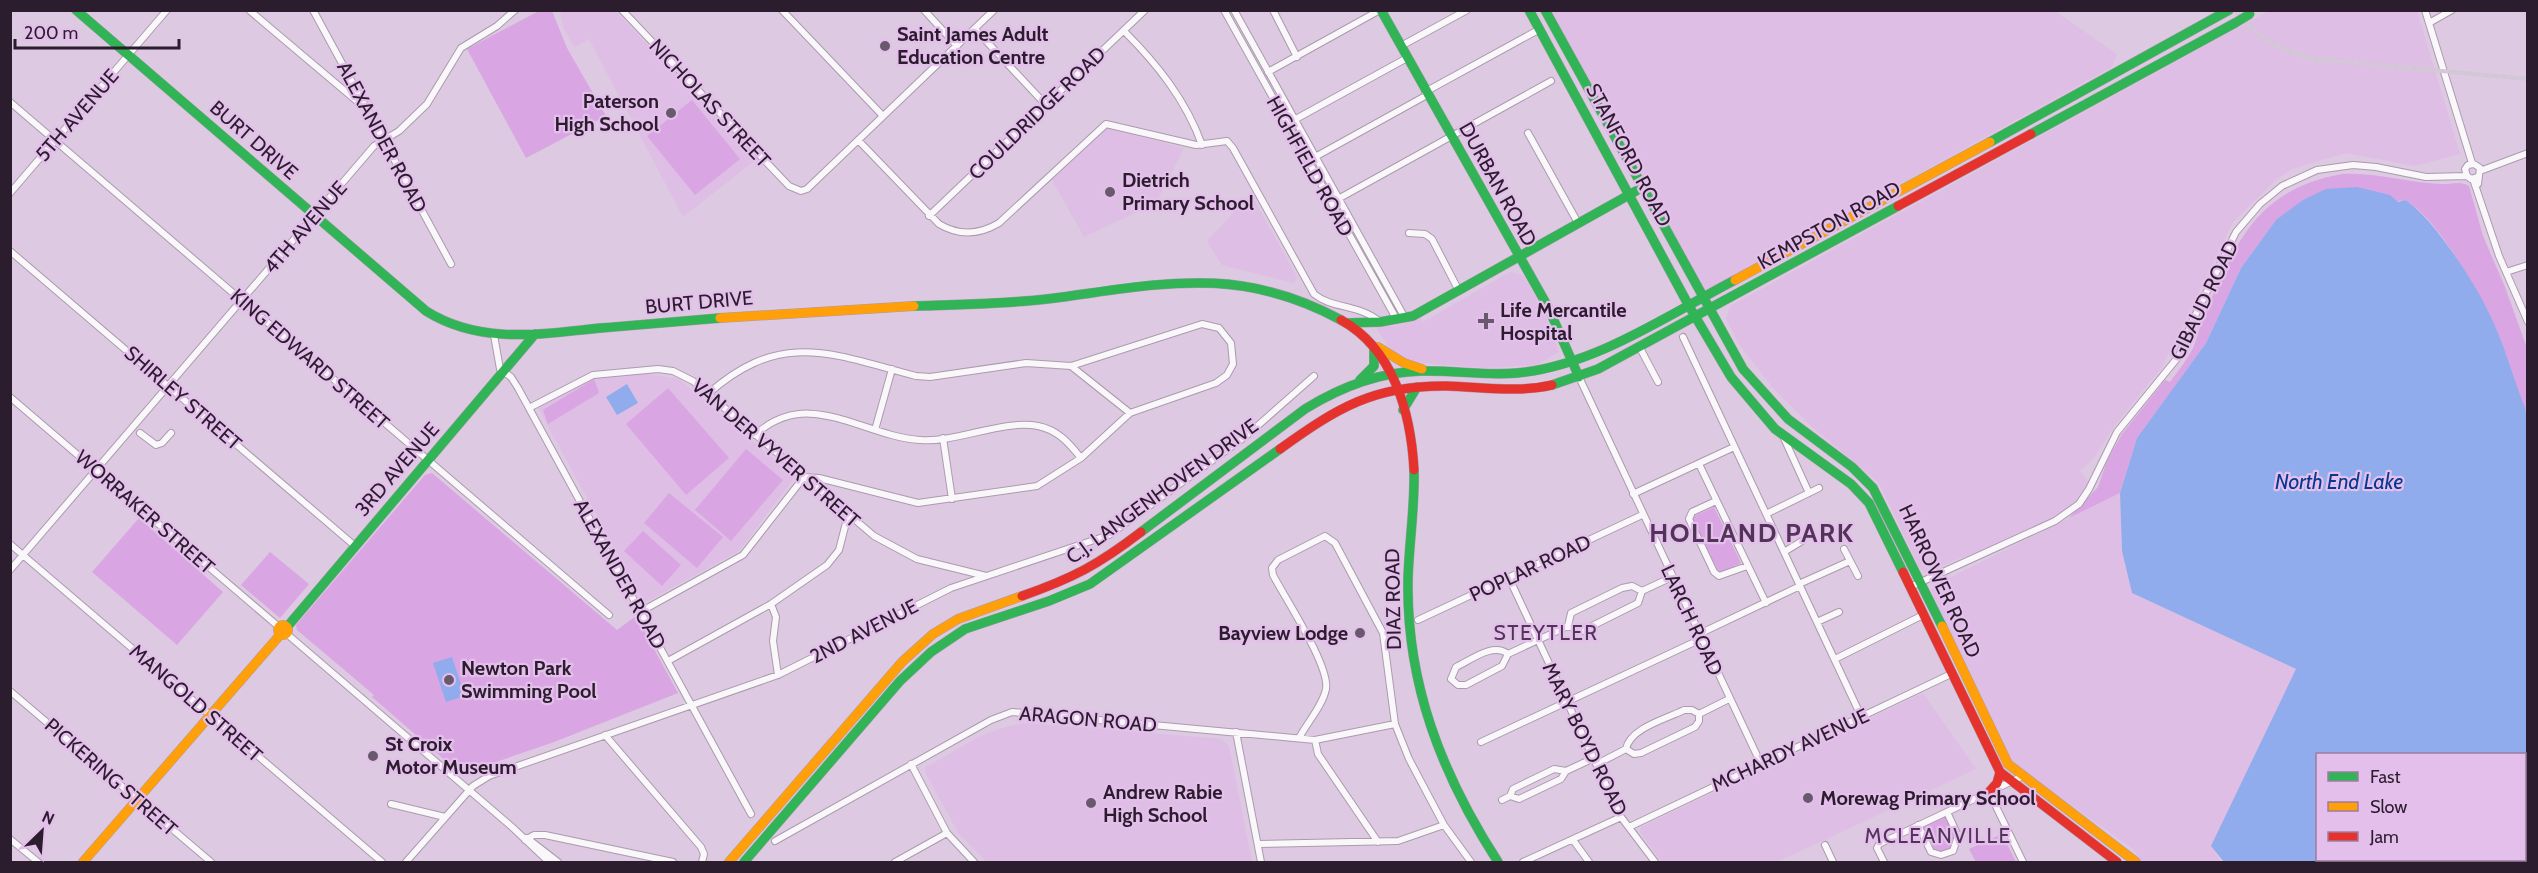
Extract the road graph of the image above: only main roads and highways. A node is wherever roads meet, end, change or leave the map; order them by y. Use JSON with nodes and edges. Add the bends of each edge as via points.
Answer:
{"nodes":[{"id":1,"x":76,"y":10,"type":"edge"},
{"id":2,"x":1380,"y":10,"type":"edge"},
{"id":3,"x":1529,"y":10,"type":"edge"},
{"id":4,"x":1545,"y":10,"type":"edge"},
{"id":5,"x":2229,"y":11,"type":"edge"},
{"id":6,"x":2254,"y":12,"type":"edge"},
{"id":7,"x":1642,"y":188,"type":"junction"},
{"id":8,"x":1630,"y":194,"type":"junction"},
{"id":9,"x":1518,"y":257,"type":"junction"},
{"id":10,"x":1703,"y":298,"type":"junction"},
{"id":11,"x":1689,"y":306,"type":"junction"},
{"id":12,"x":1710,"y":310,"type":"junction"},
{"id":13,"x":1696,"y":318,"type":"junction"},
{"id":14,"x":1344,"y":322,"type":"junction"},
{"id":15,"x":1683,"y":325,"type":"junction"},
{"id":16,"x":535,"y":334,"type":"junction"},
{"id":17,"x":1374,"y":344,"type":"junction"},
{"id":18,"x":1719,"y":358,"type":"junction"},
{"id":19,"x":1572,"y":363,"type":"junction"},
{"id":20,"x":1436,"y":371,"type":"junction"},
{"id":21,"x":1391,"y":374,"type":"junction"},
{"id":22,"x":1579,"y":377,"type":"junction"},
{"id":23,"x":1417,"y":387,"type":"junction"},
{"id":24,"x":1339,"y":390,"type":"junction"},
{"id":25,"x":1396,"y":390,"type":"junction"},
{"id":26,"x":1403,"y":410,"type":"junction"},
{"id":27,"x":1957,"y":660,"type":"junction"},
{"id":28,"x":1949,"y":669,"type":"junction"},
{"id":29,"x":2000,"y":772,"type":"junction"},
{"id":30,"x":1989,"y":792,"type":"road end"},
{"id":31,"x":83,"y":862,"type":"edge"},
{"id":32,"x":729,"y":862,"type":"edge"},
{"id":33,"x":744,"y":862,"type":"edge"},
{"id":34,"x":1497,"y":862,"type":"edge"},
{"id":35,"x":2117,"y":862,"type":"edge"},
{"id":36,"x":2136,"y":862,"type":"edge"}],
"edges":[{"from":1,"to":16,"type":"main road","name":"BURT DRIVE","via":[[434,317],[456,327],[494,335]]},
{"from":2,"to":9,"type":"main road","name":"DURBAN ROAD"},
{"from":3,"to":8,"type":"main road","name":"STANFORD ROAD"},
{"from":4,"to":7,"type":"main road","name":"STANFORD ROAD"},
{"from":5,"to":10,"type":"main road","name":"KEMPSTON ROAD"},
{"from":6,"to":12,"type":"main road","name":"KEMPSTON ROAD","bridge":true},
{"from":7,"to":8,"type":"main road"},
{"from":7,"to":10,"type":"main road","name":"STANFORD ROAD"},
{"from":8,"to":9,"type":"main road"},
{"from":8,"to":11,"type":"main road","name":"STANFORD ROAD"},
{"from":9,"to":14,"type":"main road","via":[[1401,319]]},
{"from":9,"to":19,"type":"main road","name":"DURBAN ROAD","via":[[1548,307]]},
{"from":10,"to":11,"type":"main road","name":"KEMPSTON ROAD"},
{"from":10,"to":12,"type":"main road","name":"STANFORD ROAD"},
{"from":11,"to":13,"type":"main road","name":"STANFORD ROAD"},
{"from":11,"to":19,"type":"main road","name":"KEMPSTON ROAD","via":[[1622,342]]},
{"from":12,"to":13,"type":"main road","name":"KEMPSTON ROAD"},
{"from":12,"to":27,"type":"main road","name":"HARROWER ROAD","via":[[1743,369],[1772,404],[1872,484]]},
{"from":13,"to":15,"type":"main road","name":"KEMPSTON ROAD"},
{"from":13,"to":18,"type":"main road","name":"HARROWER ROAD"},
{"from":14,"to":16,"type":"main road","name":"BURT DRIVE","via":[[1298,301],[1252,287],[1181,281],[1029,300],[842,308]]},
{"from":14,"to":17,"type":"main road","name":"BURT DRIVE"},
{"from":15,"to":18,"type":"main road","via":[[1696,328],[1712,354]]},
{"from":15,"to":22,"type":"main road","name":"KEMPSTON ROAD"},
{"from":16,"to":31,"type":"main road","name":"3RD AVENUE"},
{"from":17,"to":20,"type":"main road","via":[[1404,363]]},
{"from":17,"to":21,"type":"main road","name":"BURT DRIVE"},
{"from":17,"to":24,"type":"main road","via":[[1375,363],[1370,374]]},
{"from":18,"to":28,"type":"main road","name":"HARROWER ROAD","via":[[1749,402],[1782,435],[1862,494],[1874,511]]},
{"from":19,"to":20,"type":"main road","name":"KEMPSTON ROAD","via":[[1518,373]]},
{"from":19,"to":22,"type":"main road","name":"DURBAN ROAD"},
{"from":20,"to":21,"type":"main road","name":"KEMPSTON ROAD"},
{"from":21,"to":24,"type":"main road","name":"C.J. LANGENHOVEN DRIVE"},
{"from":21,"to":25,"type":"main road","name":"BURT DRIVE"},
{"from":22,"to":23,"type":"main road","name":"KEMPSTON ROAD","via":[[1518,389]]},
{"from":23,"to":25,"type":"main road","name":"KEMPSTON ROAD"},
{"from":23,"to":26,"type":"main road"},
{"from":24,"to":32,"type":"main road","name":"C.J. LANGENHOVEN DRIVE","via":[[1305,409],[1084,572],[971,613],[933,634],[895,670]]},
{"from":25,"to":26,"type":"main road","name":"DIAZ ROAD"},
{"from":25,"to":33,"type":"main road","name":"C.J. LANGENHOVEN DRIVE","via":[[1354,401],[1318,420],[1090,584],[975,625],[941,644],[900,681]]},
{"from":26,"to":34,"type":"main road","name":"DIAZ ROAD","via":[[1414,459],[1408,595],[1416,679],[1443,764],[1469,818]]},
{"from":27,"to":28,"type":"main road"},
{"from":27,"to":36,"type":"main road","name":"HARROWER ROAD","via":[[2002,755],[2021,777]]},
{"from":28,"to":29,"type":"main road","name":"HARROWER ROAD"},
{"from":29,"to":30,"type":"main road"},
{"from":29,"to":35,"type":"main road","name":"HARROWER ROAD"}]}
